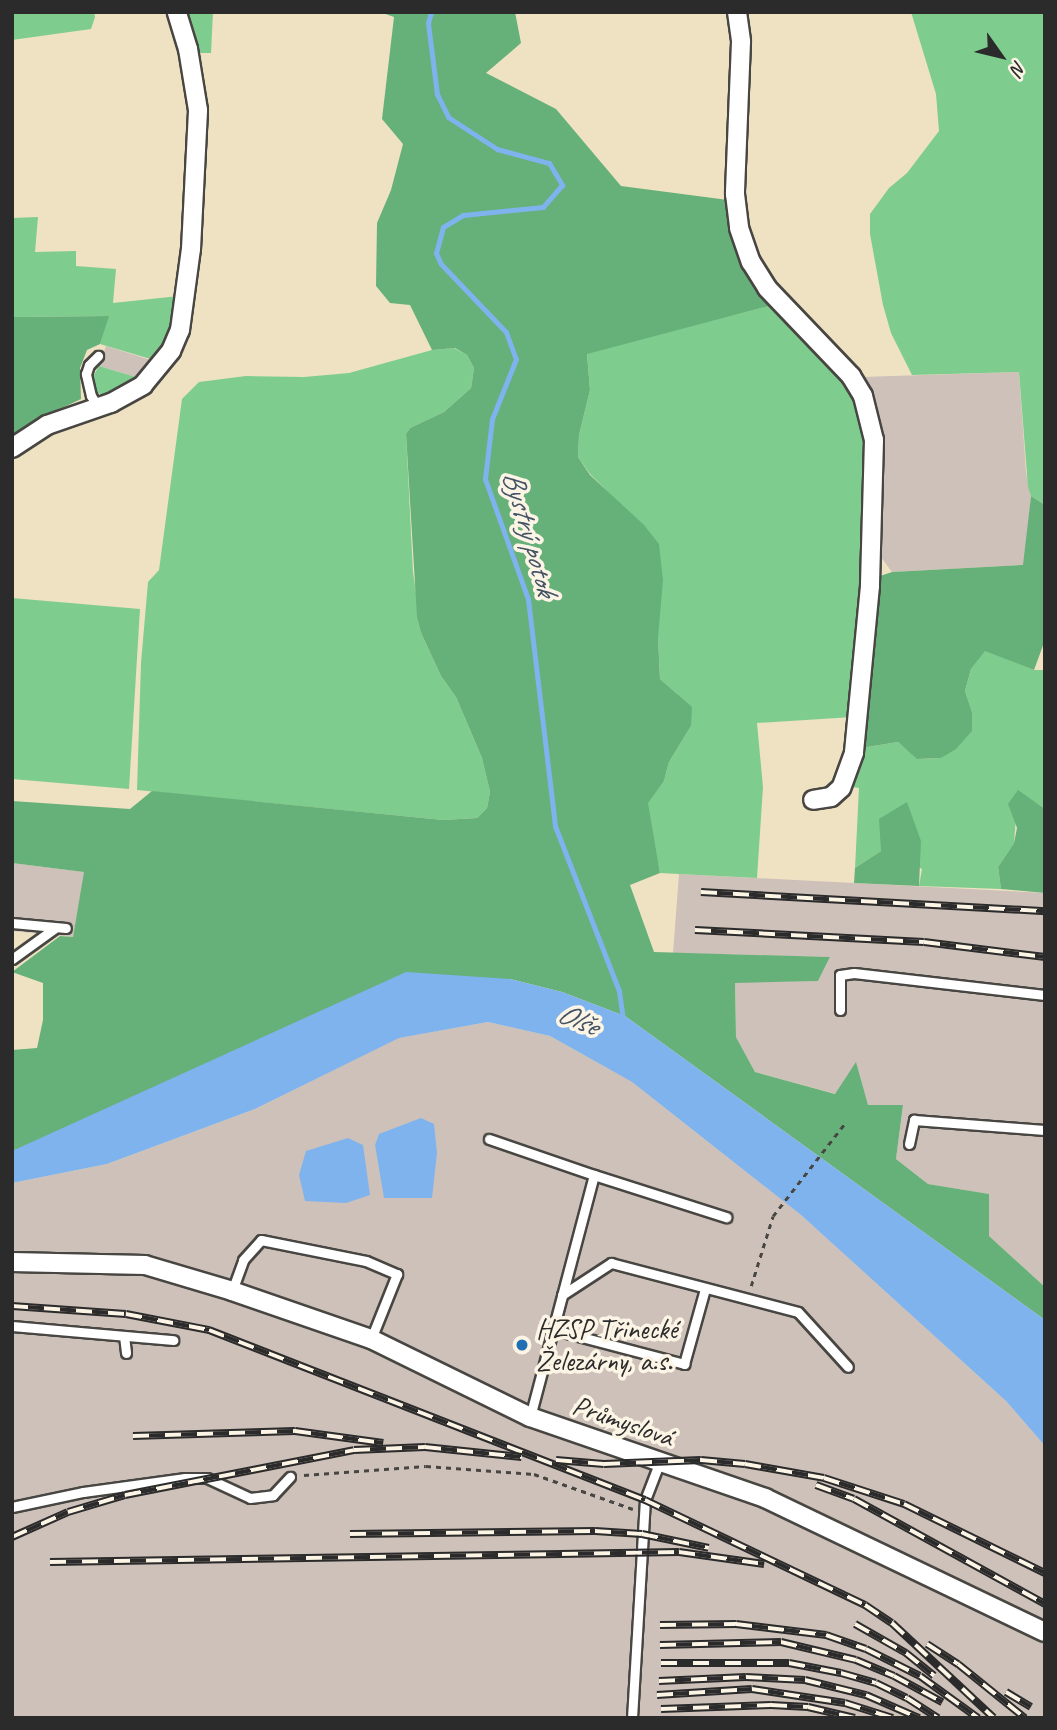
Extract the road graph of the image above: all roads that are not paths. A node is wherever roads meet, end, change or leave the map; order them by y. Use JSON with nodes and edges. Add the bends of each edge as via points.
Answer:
{"nodes":[{"id":1,"x":177,"y":12,"type":"edge"},
{"id":2,"x":737,"y":12,"type":"edge"},
{"id":3,"x":98,"y":356,"type":"dead end"},
{"id":4,"x":98,"y":407,"type":"junction"},
{"id":5,"x":16,"y":442,"type":"edge"},
{"id":6,"x":813,"y":800,"type":"dead end"},
{"id":7,"x":12,"y":923,"type":"edge"},
{"id":8,"x":55,"y":928,"type":"junction"},
{"id":9,"x":66,"y":928,"type":"dead end"},
{"id":10,"x":12,"y":959,"type":"edge"},
{"id":11,"x":1045,"y":995,"type":"edge"},
{"id":12,"x":840,"y":1010,"type":"dead end"},
{"id":13,"x":1045,"y":1130,"type":"edge"},
{"id":14,"x":489,"y":1139,"type":"dead end"},
{"id":15,"x":909,"y":1144,"type":"dead end"},
{"id":16,"x":594,"y":1174,"type":"junction"},
{"id":17,"x":726,"y":1217,"type":"dead end"},
{"id":18,"x":12,"y":1262,"type":"edge"},
{"id":19,"x":705,"y":1289,"type":"junction"},
{"id":20,"x":232,"y":1291,"type":"junction"},
{"id":21,"x":562,"y":1295,"type":"junction"},
{"id":22,"x":12,"y":1325,"type":"edge"},
{"id":23,"x":551,"y":1329,"type":"junction"},
{"id":24,"x":124,"y":1336,"type":"junction"},
{"id":25,"x":371,"y":1339,"type":"junction"},
{"id":26,"x":173,"y":1340,"type":"dead end"},
{"id":27,"x":126,"y":1353,"type":"dead end"},
{"id":28,"x":848,"y":1367,"type":"dead end"},
{"id":29,"x":530,"y":1417,"type":"junction"},
{"id":30,"x":660,"y":1461,"type":"junction"},
{"id":31,"x":290,"y":1477,"type":"road end"},
{"id":32,"x":12,"y":1507,"type":"edge"},
{"id":33,"x":1045,"y":1632,"type":"edge"},
{"id":34,"x":632,"y":1718,"type":"edge"}],
"edges":[{"from":1,"to":4,"type":"street","via":[[198,110],[185,305],[175,340],[158,370],[130,394]]},
{"from":2,"to":6,"type":"street","via":[[741,42],[735,194],[739,228],[751,262],[767,288],[851,376],[863,396],[874,440],[870,586],[854,753],[842,788],[831,797]]},
{"from":3,"to":4,"type":"lane","via":[[86,374]]},
{"from":4,"to":5,"type":"street"},
{"from":7,"to":8,"type":"lane"},
{"from":8,"to":9,"type":"lane"},
{"from":8,"to":10,"type":"lane"},
{"from":11,"to":12,"type":"lane","via":[[854,973],[840,975]]},
{"from":13,"to":15,"type":"lane","via":[[914,1120]]},
{"from":14,"to":16,"type":"lane"},
{"from":16,"to":17,"type":"lane"},
{"from":16,"to":21,"type":"lane"},
{"from":18,"to":20,"type":"street","name":"Průmyslová","via":[[145,1265]]},
{"from":19,"to":21,"type":"lane","via":[[611,1264]]},
{"from":19,"to":23,"type":"lane","via":[[684,1364]]},
{"from":19,"to":28,"type":"lane","via":[[799,1312]]},
{"from":20,"to":25,"type":"street","name":"Průmyslová"},
{"from":20,"to":25,"type":"lane","via":[[243,1260],[261,1240],[366,1261],[397,1274]]},
{"from":21,"to":23,"type":"lane"},
{"from":22,"to":24,"type":"lane"},
{"from":23,"to":29,"type":"lane"},
{"from":24,"to":26,"type":"lane"},
{"from":24,"to":27,"type":"lane"},
{"from":25,"to":29,"type":"street","name":"Průmyslová"},
{"from":29,"to":30,"type":"street","name":"Průmyslová"},
{"from":30,"to":33,"type":"street","name":"Průmyslová","via":[[765,1498]]},
{"from":30,"to":34,"type":"lane","via":[[645,1500]]},
{"from":31,"to":32,"type":"lane","via":[[273,1495],[250,1497],[208,1478],[185,1478]]}]}
